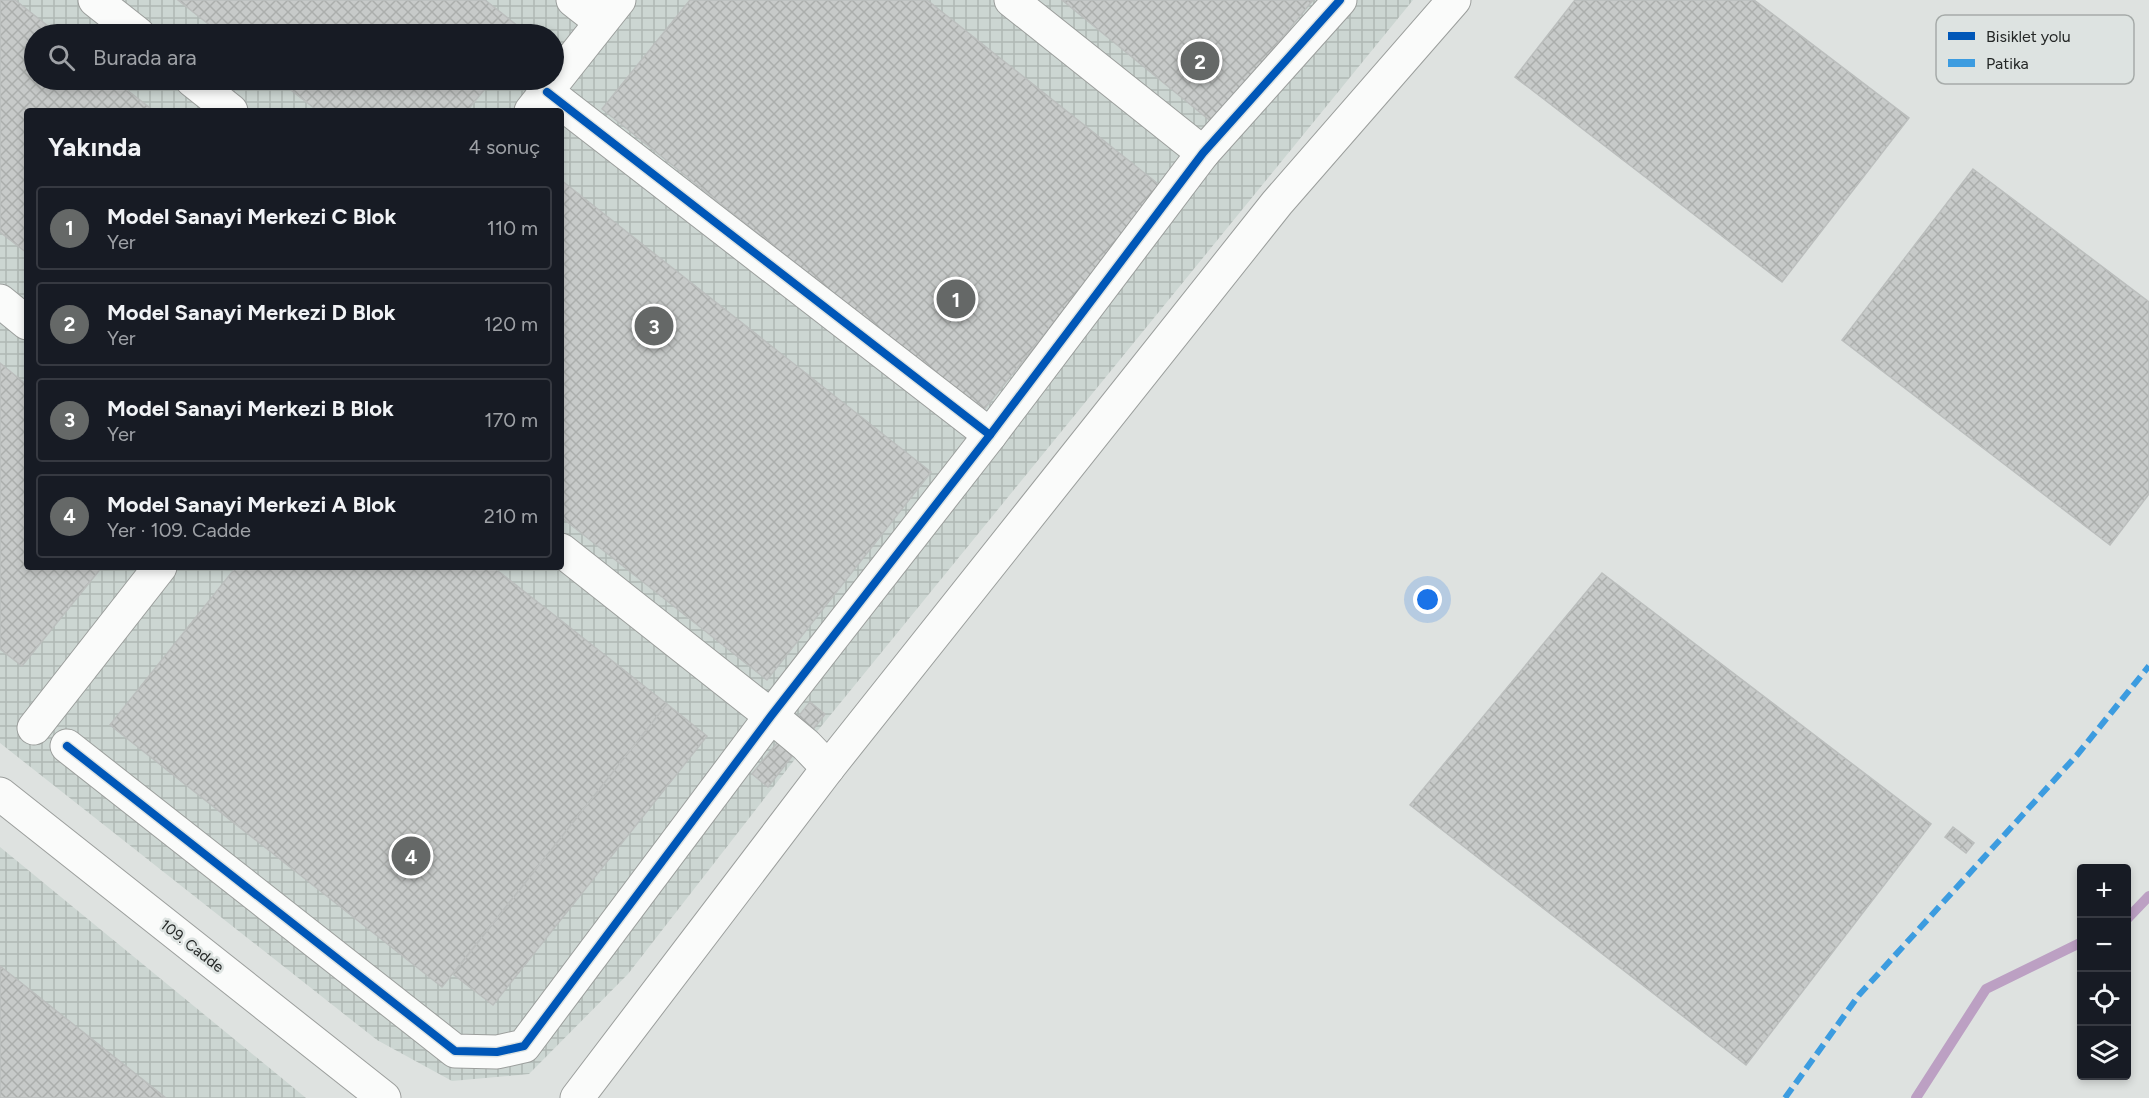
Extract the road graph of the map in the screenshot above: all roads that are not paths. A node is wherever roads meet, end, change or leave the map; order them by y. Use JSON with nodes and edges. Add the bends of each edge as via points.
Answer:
{"nodes":[{"id":1,"x":95,"y":0,"type":"edge"},
{"id":2,"x":573,"y":0,"type":"edge"},
{"id":3,"x":1011,"y":0,"type":"edge"},
{"id":4,"x":1340,"y":0,"type":"edge"},
{"id":5,"x":1454,"y":0,"type":"edge"},
{"id":6,"x":610,"y":11,"type":"edge"},
{"id":7,"x":125,"y":24,"type":"edge"},
{"id":8,"x":564,"y":69,"type":"edge"},
{"id":9,"x":205,"y":90,"type":"edge"},
{"id":10,"x":227,"y":108,"type":"edge"},
{"id":11,"x":564,"y":120,"type":"edge"},
{"id":12,"x":1203,"y":153,"type":"junction"},
{"id":13,"x":0,"y":301,"type":"edge"},
{"id":14,"x":24,"y":321,"type":"edge"},
{"id":15,"x":990,"y":435,"type":"junction"},
{"id":16,"x":564,"y":552,"type":"edge"},
{"id":17,"x":158,"y":570,"type":"edge"},
{"id":18,"x":771,"y":716,"type":"junction"},
{"id":19,"x":34,"y":728,"type":"dead end"},
{"id":20,"x":68,"y":746,"type":"dead end"},
{"id":21,"x":828,"y":768,"type":"junction"},
{"id":22,"x":0,"y":794,"type":"edge"},
{"id":23,"x":384,"y":1098,"type":"edge"},
{"id":24,"x":577,"y":1098,"type":"edge"}],
"edges":[{"from":1,"to":7,"type":"street"},
{"from":2,"to":6,"type":"street"},
{"from":3,"to":12,"type":"street"},
{"from":4,"to":12,"type":"street"},
{"from":5,"to":21,"type":"street","via":[[1277,203]]},
{"from":6,"to":8,"type":"street"},
{"from":9,"to":10,"type":"street"},
{"from":11,"to":15,"type":"street"},
{"from":12,"to":15,"type":"street"},
{"from":13,"to":14,"type":"street"},
{"from":15,"to":18,"type":"street"},
{"from":16,"to":18,"type":"street"},
{"from":17,"to":19,"type":"street"},
{"from":18,"to":20,"type":"street","via":[[524,1046],[497,1052],[455,1051]]},
{"from":18,"to":21,"type":"street"},
{"from":21,"to":24,"type":"street"},
{"from":22,"to":23,"type":"street","name":"109. Cadde"}]}
